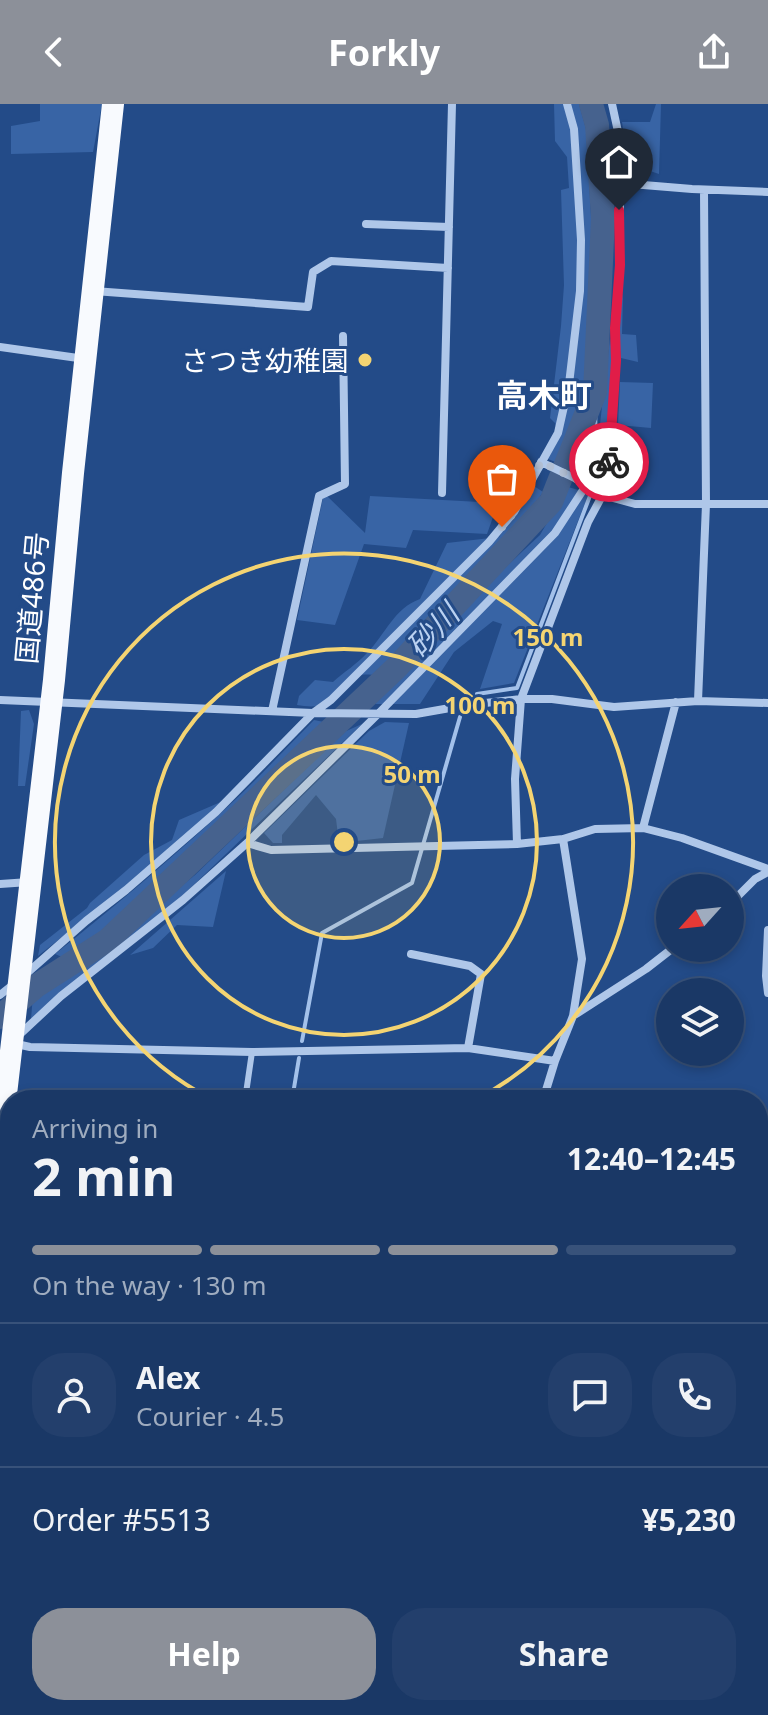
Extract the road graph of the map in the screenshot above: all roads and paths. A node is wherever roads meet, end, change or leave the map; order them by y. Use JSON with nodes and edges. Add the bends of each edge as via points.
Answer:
{"nodes":[{"id":1,"x":113,"y":104,"type":"edge"},
{"id":2,"x":452,"y":104,"type":"edge"},
{"id":3,"x":567,"y":104,"type":"edge"},
{"id":4,"x":612,"y":104,"type":"edge"},
{"id":5,"x":619,"y":183,"type":"junction"},
{"id":6,"x":704,"y":190,"type":"junction"},
{"id":7,"x":768,"y":192,"type":"edge"},
{"id":8,"x":366,"y":224,"type":"dead end"},
{"id":9,"x":449,"y":227,"type":"junction"},
{"id":10,"x":448,"y":268,"type":"junction"},
{"id":11,"x":93,"y":291,"type":"junction"},
{"id":12,"x":343,"y":336,"type":"dead end"},
{"id":13,"x":0,"y":347,"type":"edge"},
{"id":14,"x":86,"y":359,"type":"junction"},
{"id":15,"x":541,"y":462,"type":"junction"},
{"id":16,"x":587,"y":484,"type":"junction"},
{"id":17,"x":442,"y":493,"type":"dead end"},
{"id":18,"x":602,"y":495,"type":"junction"},
{"id":19,"x":706,"y":504,"type":"junction"},
{"id":20,"x":768,"y":504,"type":"edge"},
{"id":21,"x":521,"y":699,"type":"junction"},
{"id":22,"x":0,"y":700,"type":"edge"},
{"id":23,"x":698,"y":701,"type":"junction"},
{"id":24,"x":51,"y":702,"type":"junction"},
{"id":25,"x":676,"y":702,"type":"junction"},
{"id":26,"x":768,"y":703,"type":"edge"},
{"id":27,"x":272,"y":711,"type":"junction"},
{"id":28,"x":313,"y":713,"type":"junction"},
{"id":29,"x":378,"y":714,"type":"junction"},
{"id":30,"x":643,"y":828,"type":"junction"},
{"id":31,"x":563,"y":839,"type":"junction"},
{"id":32,"x":247,"y":843,"type":"junction"},
{"id":33,"x":517,"y":844,"type":"junction"},
{"id":34,"x":768,"y":871,"type":"edge"},
{"id":35,"x":30,"y":881,"type":"junction"},
{"id":36,"x":0,"y":884,"type":"edge"},
{"id":37,"x":744,"y":890,"type":"edge"},
{"id":38,"x":768,"y":930,"type":"edge"},
{"id":39,"x":768,"y":949,"type":"edge"},
{"id":40,"x":411,"y":954,"type":"dead end"},
{"id":41,"x":656,"y":961,"type":"edge"},
{"id":42,"x":19,"y":980,"type":"junction"},
{"id":43,"x":768,"y":993,"type":"edge"},
{"id":44,"x":0,"y":995,"type":"edge"},
{"id":45,"x":573,"y":1016,"type":"junction"},
{"id":46,"x":12,"y":1035,"type":"junction"},
{"id":47,"x":468,"y":1048,"type":"junction"},
{"id":48,"x":252,"y":1052,"type":"junction"},
{"id":49,"x":555,"y":1061,"type":"junction"},
{"id":50,"x":6,"y":1090,"type":"edge"},
{"id":51,"x":246,"y":1090,"type":"edge"},
{"id":52,"x":546,"y":1090,"type":"edge"}],
"edges":[{"from":1,"to":11,"type":"highway","name":"国道486号"},
{"from":2,"to":9,"type":"street"},
{"from":3,"to":15,"type":"street","via":[[574,129],[580,291],[558,433]]},
{"from":4,"to":5,"type":"street","via":[[620,141]]},
{"from":5,"to":6,"type":"street"},
{"from":5,"to":18,"type":"street","via":[[616,361],[608,485]]},
{"from":6,"to":7,"type":"street"},
{"from":6,"to":19,"type":"street"},
{"from":8,"to":9,"type":"street"},
{"from":9,"to":10,"type":"street"},
{"from":10,"to":11,"type":"street","via":[[331,261],[313,272],[308,307]]},
{"from":10,"to":17,"type":"street"},
{"from":11,"to":14,"type":"highway","name":"国道486号"},
{"from":12,"to":27,"type":"street","via":[[345,484],[319,496]]},
{"from":13,"to":14,"type":"street"},
{"from":14,"to":24,"type":"highway","name":"国道486号"},
{"from":15,"to":16,"type":"street"},
{"from":15,"to":28,"type":"street","via":[[514,512],[489,542]]},
{"from":16,"to":18,"type":"street"},
{"from":16,"to":29,"type":"street","via":[[555,533]]},
{"from":18,"to":19,"type":"street","via":[[635,504]]},
{"from":18,"to":21,"type":"street"},
{"from":19,"to":20,"type":"street"},
{"from":19,"to":23,"type":"street"},
{"from":21,"to":25,"type":"street","via":[[614,707]]},
{"from":21,"to":29,"type":"street"},
{"from":21,"to":33,"type":"street"},
{"from":22,"to":24,"type":"street"},
{"from":23,"to":25,"type":"street"},
{"from":23,"to":26,"type":"street"},
{"from":24,"to":27,"type":"street"},
{"from":24,"to":35,"type":"highway","name":"国道486号"},
{"from":25,"to":30,"type":"street"},
{"from":27,"to":28,"type":"street"},
{"from":28,"to":29,"type":"street"},
{"from":28,"to":42,"type":"street","via":[[216,812]]},
{"from":29,"to":32,"type":"street"},
{"from":30,"to":31,"type":"street","via":[[595,829]]},
{"from":30,"to":34,"type":"street"},
{"from":31,"to":33,"type":"street"},
{"from":31,"to":45,"type":"street","via":[[582,959]]},
{"from":32,"to":33,"type":"street","via":[[271,850]]},
{"from":32,"to":46,"type":"street"},
{"from":34,"to":37,"type":"street"},
{"from":35,"to":36,"type":"street"},
{"from":35,"to":42,"type":"highway","name":"国道486号"},
{"from":38,"to":39,"type":"street"},
{"from":39,"to":43,"type":"street"},
{"from":40,"to":47,"type":"street","via":[[470,966],[481,974]]},
{"from":41,"to":45,"type":"street"},
{"from":42,"to":44,"type":"street"},
{"from":42,"to":46,"type":"highway","name":"国道486号"},
{"from":45,"to":49,"type":"street"},
{"from":46,"to":48,"type":"street","via":[[30,1047]]},
{"from":46,"to":50,"type":"highway","name":"国道486号"},
{"from":47,"to":48,"type":"street"},
{"from":47,"to":49,"type":"street"},
{"from":48,"to":51,"type":"lane"},
{"from":49,"to":52,"type":"street"}]}
